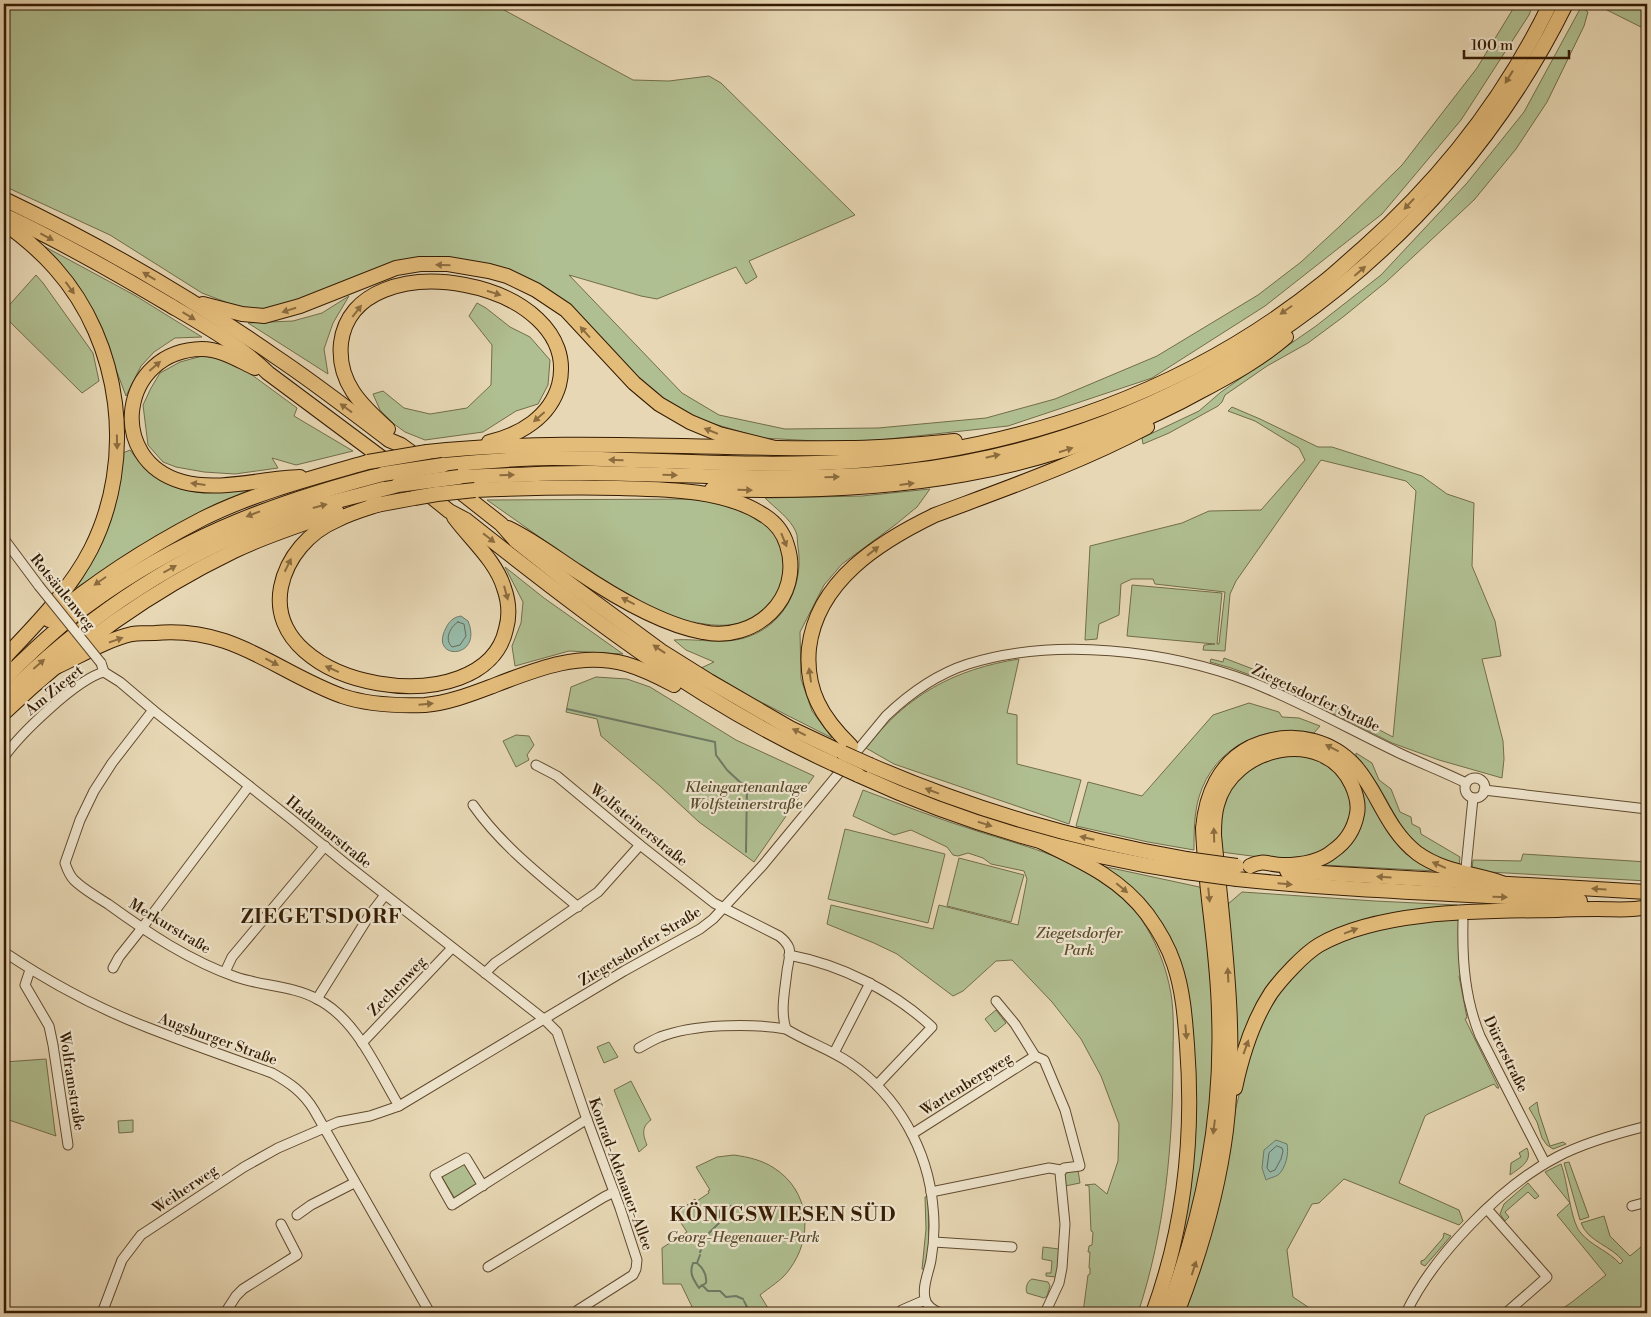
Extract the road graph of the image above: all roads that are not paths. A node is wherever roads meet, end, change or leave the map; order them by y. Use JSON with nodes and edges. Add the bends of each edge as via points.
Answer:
{"nodes":[{"id":1,"x":1550,"y":4,"type":"edge"},
{"id":2,"x":1566,"y":4,"type":"edge"},
{"id":3,"x":4,"y":199,"type":"edge"},
{"id":4,"x":4,"y":215,"type":"edge"},
{"id":5,"x":4,"y":223,"type":"edge"},
{"id":6,"x":191,"y":301,"type":"junction"},
{"id":7,"x":1312,"y":309,"type":"junction"},
{"id":8,"x":268,"y":373,"type":"junction"},
{"id":9,"x":1226,"y":378,"type":"junction"},
{"id":10,"x":995,"y":441,"type":"junction"},
{"id":11,"x":401,"y":445,"type":"junction"},
{"id":12,"x":461,"y":448,"type":"junction"},
{"id":13,"x":775,"y":448,"type":"junction"},
{"id":14,"x":316,"y":477,"type":"junction"},
{"id":15,"x":661,"y":489,"type":"junction"},
{"id":16,"x":380,"y":504,"type":"junction"},
{"id":17,"x":449,"y":511,"type":"junction"},
{"id":18,"x":502,"y":524,"type":"junction"},
{"id":19,"x":4,"y":541,"type":"edge"},
{"id":20,"x":4,"y":662,"type":"edge"},
{"id":21,"x":56,"y":667,"type":"junction"},
{"id":22,"x":104,"y":672,"type":"junction"},
{"id":23,"x":4,"y":679,"type":"edge"},
{"id":24,"x":707,"y":696,"type":"junction"},
{"id":25,"x":4,"y":698,"type":"edge"},
{"id":26,"x":153,"y":710,"type":"junction"},
{"id":27,"x":4,"y":712,"type":"edge"},
{"id":28,"x":847,"y":749,"type":"junction"},
{"id":29,"x":4,"y":757,"type":"edge"},
{"id":30,"x":536,"y":766,"type":"dead end"},
{"id":31,"x":1466,"y":783,"type":"junction"},
{"id":32,"x":249,"y":786,"type":"junction"},
{"id":33,"x":1484,"y":790,"type":"junction"},
{"id":34,"x":1473,"y":798,"type":"junction"},
{"id":35,"x":473,"y":805,"type":"dead end"},
{"id":36,"x":1647,"y":809,"type":"edge"},
{"id":37,"x":1042,"y":842,"type":"junction"},
{"id":38,"x":640,"y":845,"type":"junction"},
{"id":39,"x":325,"y":846,"type":"junction"},
{"id":40,"x":1186,"y":865,"type":"junction"},
{"id":41,"x":1466,"y":868,"type":"dead end"},
{"id":42,"x":1241,"y":870,"type":"junction"},
{"id":43,"x":1502,"y":883,"type":"junction"},
{"id":44,"x":1647,"y":892,"type":"edge"},
{"id":45,"x":385,"y":895,"type":"junction"},
{"id":46,"x":1647,"y":906,"type":"edge"},
{"id":47,"x":578,"y":907,"type":"junction"},
{"id":48,"x":724,"y":908,"type":"junction"},
{"id":49,"x":1463,"y":921,"type":"dead end"},
{"id":50,"x":142,"y":928,"type":"junction"},
{"id":51,"x":452,"y":948,"type":"junction"},
{"id":52,"x":4,"y":952,"type":"edge"},
{"id":53,"x":789,"y":955,"type":"junction"},
{"id":54,"x":113,"y":968,"type":"dead end"},
{"id":55,"x":30,"y":970,"type":"junction"},
{"id":56,"x":224,"y":972,"type":"junction"},
{"id":57,"x":486,"y":973,"type":"junction"},
{"id":58,"x":870,"y":983,"type":"junction"},
{"id":59,"x":318,"y":999,"type":"junction"},
{"id":60,"x":996,"y":1001,"type":"dead end"},
{"id":61,"x":545,"y":1020,"type":"junction"},
{"id":62,"x":786,"y":1030,"type":"junction"},
{"id":63,"x":362,"y":1043,"type":"junction"},
{"id":64,"x":639,"y":1048,"type":"dead end"},
{"id":65,"x":834,"y":1053,"type":"junction"},
{"id":66,"x":1035,"y":1056,"type":"junction"},
{"id":67,"x":877,"y":1085,"type":"junction"},
{"id":68,"x":399,"y":1106,"type":"junction"},
{"id":69,"x":587,"y":1119,"type":"junction"},
{"id":70,"x":1647,"y":1126,"type":"edge"},
{"id":71,"x":1226,"y":1128,"type":"junction"},
{"id":72,"x":324,"y":1129,"type":"junction"},
{"id":73,"x":912,"y":1134,"type":"junction"},
{"id":74,"x":68,"y":1145,"type":"dead end"},
{"id":75,"x":1545,"y":1163,"type":"junction"},
{"id":76,"x":1061,"y":1170,"type":"junction"},
{"id":77,"x":354,"y":1183,"type":"junction"},
{"id":78,"x":483,"y":1186,"type":"junction"},
{"id":79,"x":614,"y":1192,"type":"junction"},
{"id":80,"x":931,"y":1192,"type":"junction"},
{"id":81,"x":1647,"y":1202,"type":"edge"},
{"id":82,"x":1632,"y":1206,"type":"dead end"},
{"id":83,"x":1487,"y":1209,"type":"junction"},
{"id":84,"x":297,"y":1215,"type":"dead end"},
{"id":85,"x":281,"y":1224,"type":"dead end"},
{"id":86,"x":934,"y":1242,"type":"junction"},
{"id":87,"x":1012,"y":1247,"type":"dead end"},
{"id":88,"x":488,"y":1267,"type":"dead end"},
{"id":89,"x":925,"y":1300,"type":"junction"},
{"id":90,"x":102,"y":1313,"type":"edge"},
{"id":91,"x":226,"y":1313,"type":"edge"},
{"id":92,"x":430,"y":1313,"type":"edge"},
{"id":93,"x":575,"y":1313,"type":"edge"},
{"id":94,"x":900,"y":1313,"type":"edge"},
{"id":95,"x":940,"y":1313,"type":"edge"},
{"id":96,"x":1045,"y":1313,"type":"edge"},
{"id":97,"x":1153,"y":1313,"type":"edge"},
{"id":98,"x":1167,"y":1313,"type":"edge"},
{"id":99,"x":1177,"y":1313,"type":"edge"},
{"id":100,"x":1406,"y":1313,"type":"edge"},
{"id":101,"x":1506,"y":1313,"type":"edge"}],
"edges":[{"from":1,"to":10,"type":"highway","one_way":true,"via":[[1510,77],[1454,153],[1391,223],[1325,282],[1247,337],[1157,385],[1061,423]]},
{"from":7,"to":2,"type":"highway","one_way":true,"via":[[1389,245],[1446,185],[1505,108]]},
{"from":6,"to":3,"type":"highway","one_way":true,"via":[[120,259]]},
{"from":4,"to":8,"type":"highway","one_way":true,"via":[[192,318],[253,358]]},
{"from":5,"to":20,"type":"highway","one_way":true,"via":[[56,269],[76,297],[107,362],[117,423],[113,485],[90,550],[59,598]]},
{"from":11,"to":6,"type":"highway","one_way":true,"via":[[389,440],[277,357]]},
{"from":13,"to":6,"type":"highway","one_way":true,"via":[[719,434],[659,404],[634,383],[566,310],[536,290],[489,271],[448,264],[396,268],[300,306],[264,316]]},
{"from":7,"to":9,"type":"highway","via":[[1280,342]]},
{"from":25,"to":7,"type":"highway","one_way":true,"bridge":true,"via":[[37,665],[98,616],[165,572],[256,527],[297,512],[398,485],[459,477],[591,472],[840,477],[974,460],[1050,441],[1165,398],[1233,362]]},
{"from":14,"to":8,"type":"highway","one_way":true,"via":[[204,485],[185,482],[154,468],[138,447],[131,418],[133,402],[146,374],[160,362],[186,351],[202,349],[227,354]]},
{"from":8,"to":17,"type":"highway"},
{"from":15,"to":9,"type":"highway","one_way":true,"via":[[853,489],[988,471],[1071,448],[1130,426]]},
{"from":28,"to":9,"type":"highway","one_way":true,"via":[[819,707],[809,672],[809,654],[811,636],[821,607],[837,584],[858,563],[892,537],[935,515],[1108,448],[1177,411]]},
{"from":10,"to":13,"type":"highway"},
{"from":10,"to":23,"type":"highway","one_way":true,"bridge":true,"via":[[923,454],[837,462],[504,459],[383,474],[284,502],[188,543],[128,578],[70,619]]},
{"from":11,"to":12,"type":"highway","one_way":true,"via":[[348,385],[341,366],[342,337],[357,310],[380,291],[394,286],[452,282],[502,296],[538,318],[554,342],[561,374],[545,412],[516,434]]},
{"from":11,"to":18,"type":"highway"},
{"from":12,"to":13,"type":"highway","via":[[584,444]]},
{"from":12,"to":14,"type":"highway","bridge":true,"via":[[368,462]]},
{"from":14,"to":20,"type":"highway","one_way":true,"via":[[257,496],[202,519],[115,570],[30,636]]},
{"from":15,"to":16,"type":"highway","bridge":true,"via":[[537,487],[475,490]]},
{"from":15,"to":18,"type":"highway","one_way":true,"via":[[728,499],[750,507],[777,526],[790,553],[789,581],[776,607],[760,622],[746,630],[728,633],[705,633],[681,626],[621,598]]},
{"from":17,"to":16,"type":"highway","one_way":true,"via":[[488,559],[504,585],[509,613],[505,633],[493,656],[470,674],[440,683],[395,686],[345,674],[318,662],[293,639],[280,612],[283,576],[293,556],[308,539],[336,520]]},
{"from":16,"to":21,"type":"highway","via":[[338,512],[235,551],[168,586],[108,626]]},
{"from":17,"to":24,"type":"highway","one_way":true,"via":[[466,520],[609,632]]},
{"from":28,"to":18,"type":"highway","one_way":true,"via":[[790,728],[661,651],[523,547]]},
{"from":19,"to":22,"type":"street","name":"Rotsäulenweg","bridge":true,"via":[[101,662]]},
{"from":21,"to":24,"type":"highway","one_way":true,"via":[[132,634],[189,632],[236,644],[318,686],[367,703],[408,705],[445,702],[555,664],[597,660],[626,664],[686,691]]},
{"from":21,"to":27,"type":"highway"},
{"from":22,"to":26,"type":"street","name":"Hadamarstraße"},
{"from":22,"to":29,"type":"street","name":"Am Zieget","via":[[95,674],[53,706]]},
{"from":24,"to":37,"type":"highway","one_way":true,"bridge":true,"via":[[776,736],[858,775],[951,813]]},
{"from":26,"to":32,"type":"street","name":"Hadamarstraße"},
{"from":26,"to":50,"type":"street","name":"Merkurstraße","via":[[94,791],[65,863],[74,880]]},
{"from":40,"to":28,"type":"highway","one_way":true,"via":[[962,802],[870,764]]},
{"from":30,"to":38,"type":"street","name":"Wolfsteinerstraße","via":[[557,776]]},
{"from":31,"to":33,"type":"street","via":[[1476,779],[1483,783]]},
{"from":31,"to":34,"type":"street","via":[[1465,790]]},
{"from":31,"to":48,"type":"street","name":"Ziegetsdorfer Straße","via":[[1288,698],[1238,678],[1174,660],[1116,650],[1020,654],[967,665],[926,684],[899,704]]},
{"from":32,"to":39,"type":"street","name":"Hadamarstraße"},
{"from":32,"to":50,"type":"street"},
{"from":33,"to":34,"type":"street"},
{"from":33,"to":36,"type":"street"},
{"from":34,"to":41,"type":"street"},
{"from":35,"to":47,"type":"street","via":[[518,857]]},
{"from":37,"to":40,"type":"highway","via":[[1106,858]]},
{"from":37,"to":97,"type":"highway","one_way":true,"via":[[1108,877],[1138,904],[1164,941],[1181,990],[1188,1058],[1186,1156],[1175,1235]]},
{"from":38,"to":47,"type":"street","via":[[598,892]]},
{"from":38,"to":48,"type":"street","name":"Wolfsteinerstraße"},
{"from":39,"to":45,"type":"street","name":"Hadamarstraße"},
{"from":39,"to":56,"type":"street","via":[[232,957]]},
{"from":40,"to":42,"type":"highway","bridge":true},
{"from":43,"to":42,"type":"highway","one_way":true},
{"from":42,"to":46,"type":"highway","one_way":true,"via":[[1395,892]]},
{"from":71,"to":42,"type":"highway","one_way":true,"via":[[1230,1011],[1214,835],[1217,803],[1232,776],[1246,763],[1271,751],[1286,749],[1317,753],[1341,768],[1354,788],[1358,810],[1351,832],[1342,845],[1305,863],[1259,862]]},
{"from":44,"to":43,"type":"highway","one_way":true},
{"from":43,"to":98,"type":"highway","one_way":true,"via":[[1438,866],[1416,852],[1397,832],[1358,767],[1327,745],[1301,738],[1270,740],[1245,750],[1221,772],[1209,794],[1203,828],[1219,1011],[1218,1093],[1203,1195]]},
{"from":45,"to":51,"type":"street","name":"Hadamarstraße"},
{"from":45,"to":59,"type":"street"},
{"from":71,"to":46,"type":"highway","one_way":true,"via":[[1241,1062],[1254,1024],[1280,981],[1318,946],[1364,926],[1429,915],[1513,910],[1631,910]]},
{"from":47,"to":57,"type":"street","via":[[495,963]]},
{"from":48,"to":53,"type":"street","name":"Wolfsteinerstraße","via":[[779,936]]},
{"from":48,"to":61,"type":"street","name":"Ziegetsdorfer Straße","via":[[700,930],[624,971]]},
{"from":49,"to":75,"type":"street","name":"Dürerstraße","via":[[1464,968],[1473,1020]]},
{"from":50,"to":54,"type":"street"},
{"from":50,"to":56,"type":"street","name":"Merkurstraße"},
{"from":51,"to":57,"type":"street","name":"Hadamarstraße"},
{"from":51,"to":63,"type":"street","name":"Zechenweg"},
{"from":52,"to":55,"type":"street","name":"Augsburger Straße"},
{"from":53,"to":58,"type":"street","via":[[816,961]]},
{"from":53,"to":62,"type":"street","via":[[784,991]]},
{"from":55,"to":72,"type":"street","name":"Augsburger Straße","via":[[148,1028],[272,1073],[301,1092]]},
{"from":55,"to":74,"type":"street","name":"Wolframstraße","via":[[25,985],[50,1031]]},
{"from":56,"to":59,"type":"street","name":"Merkurstraße"},
{"from":57,"to":61,"type":"street","name":"Hadamarstraße"},
{"from":58,"to":65,"type":"street"},
{"from":58,"to":67,"type":"street","via":[[916,1012],[932,1027]]},
{"from":59,"to":63,"type":"street","name":"Merkurstraße","via":[[337,1012]]},
{"from":60,"to":66,"type":"street"},
{"from":61,"to":68,"type":"street","name":"Ziegetsdorfer Straße"},
{"from":61,"to":69,"type":"street","name":"Konrad-Adenauer-Allee","via":[[557,1032]]},
{"from":62,"to":64,"type":"street","via":[[702,1027],[661,1037]]},
{"from":62,"to":65,"type":"street"},
{"from":63,"to":68,"type":"street","name":"Merkurstraße"},
{"from":65,"to":67,"type":"street"},
{"from":66,"to":73,"type":"street","name":"Wartenbergweg"},
{"from":66,"to":76,"type":"street","via":[[1044,1060],[1055,1085],[1078,1154],[1080,1166]]},
{"from":67,"to":73,"type":"street","via":[[896,1107]]},
{"from":68,"to":72,"type":"street","name":"Ziegetsdorfer Straße","via":[[338,1122]]},
{"from":69,"to":78,"type":"street"},
{"from":69,"to":79,"type":"street","name":"Konrad-Adenauer-Allee"},
{"from":70,"to":75,"type":"street","via":[[1571,1150]]},
{"from":99,"to":71,"type":"highway","one_way":true,"via":[[1209,1218]]},
{"from":72,"to":77,"type":"street","name":"Augsburger Straße"},
{"from":72,"to":90,"type":"street","name":"Weiherweg","via":[[244,1166],[140,1236],[122,1260]]},
{"from":73,"to":80,"type":"street","via":[[922,1155]]},
{"from":75,"to":83,"type":"street"},
{"from":76,"to":80,"type":"street","via":[[1049,1168]]},
{"from":76,"to":96,"type":"street","via":[[1065,1224],[1062,1268]]},
{"from":77,"to":84,"type":"street"},
{"from":77,"to":92,"type":"street","name":"Augsburger Straße"},
{"from":78,"to":78,"type":"street","via":[[452,1205],[435,1175],[466,1158]]},
{"from":79,"to":88,"type":"street"},
{"from":79,"to":93,"type":"street","name":"Konrad-Adenauer-Allee","via":[[637,1260],[636,1269],[632,1275]]},
{"from":80,"to":86,"type":"street"},
{"from":81,"to":82,"type":"street"},
{"from":83,"to":100,"type":"street","via":[[1442,1257]]},
{"from":83,"to":101,"type":"street","via":[[1547,1277]]},
{"from":85,"to":91,"type":"street","via":[[297,1255],[243,1289]]},
{"from":86,"to":87,"type":"street"},
{"from":86,"to":89,"type":"street","via":[[924,1289]]},
{"from":89,"to":94,"type":"street"},
{"from":89,"to":95,"type":"street"}]}
